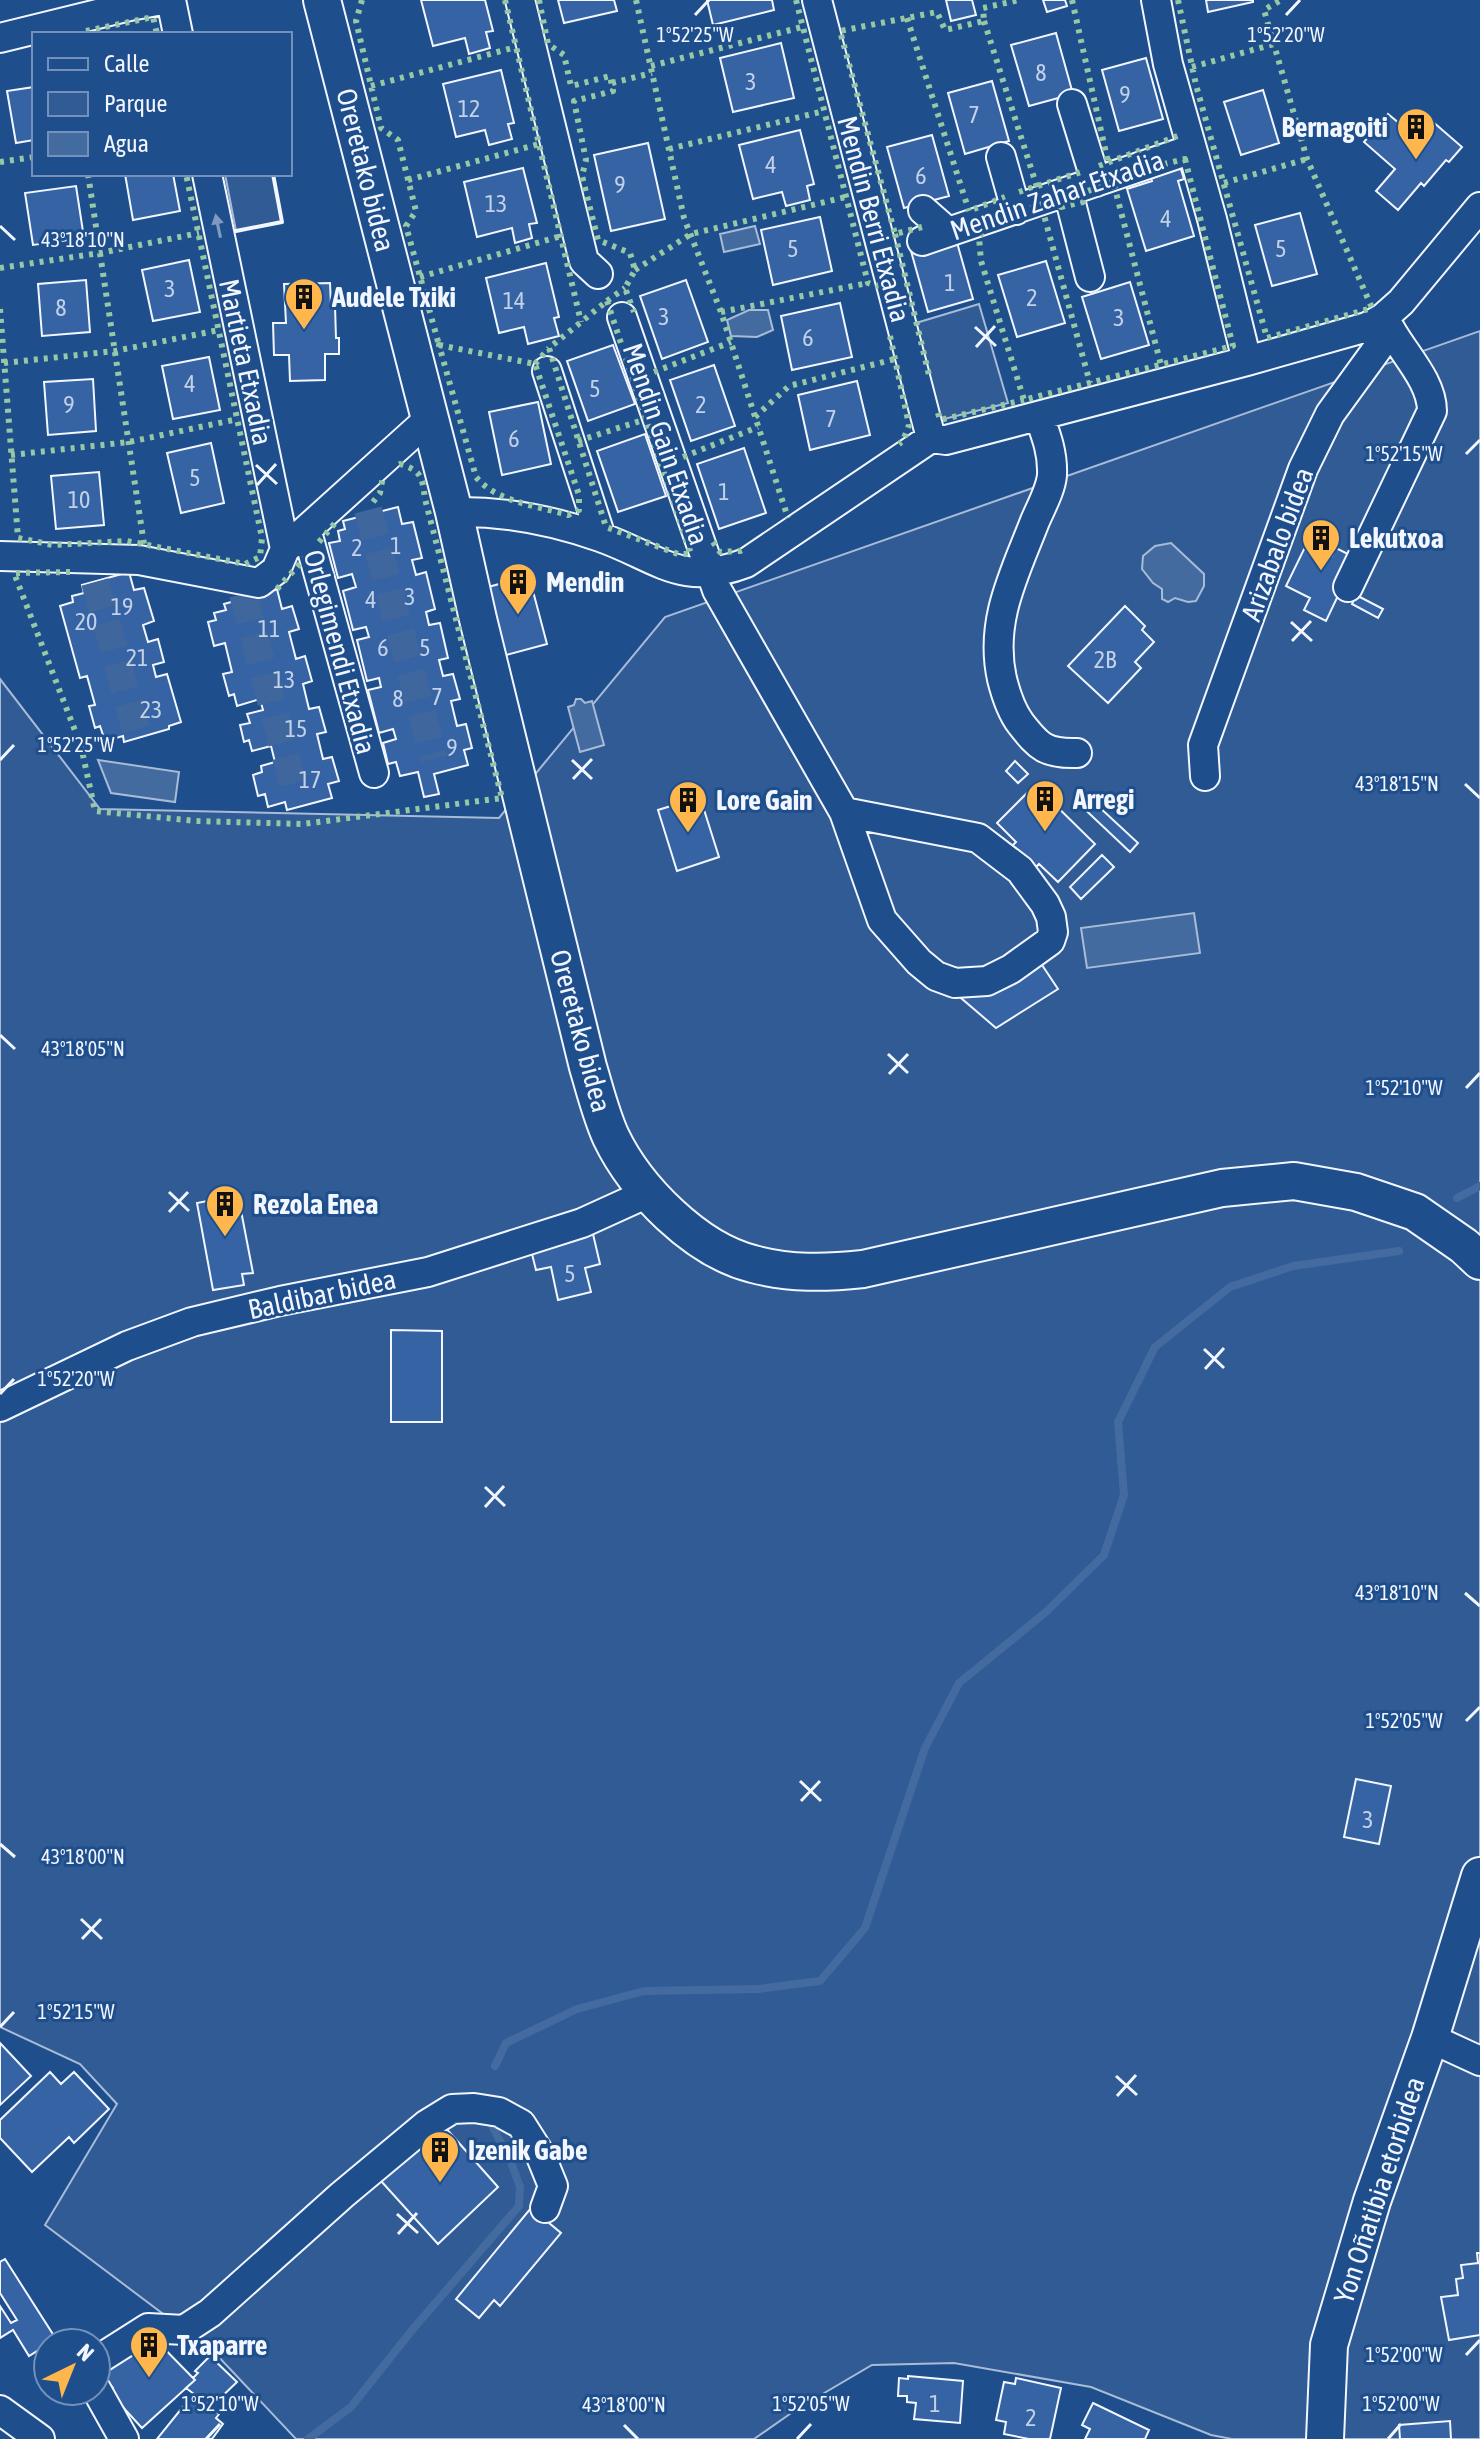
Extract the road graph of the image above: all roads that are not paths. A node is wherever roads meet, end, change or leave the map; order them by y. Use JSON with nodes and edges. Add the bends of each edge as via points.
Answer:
{"nodes":[{"id":1,"x":162,"y":0,"type":"edge"},
{"id":2,"x":171,"y":0,"type":"edge"},
{"id":3,"x":322,"y":0,"type":"edge"},
{"id":4,"x":520,"y":0,"type":"edge"},
{"id":5,"x":817,"y":0,"type":"edge"},
{"id":6,"x":1156,"y":0,"type":"edge"},
{"id":7,"x":178,"y":32,"type":"edge"},
{"id":8,"x":0,"y":38,"type":"edge"},
{"id":9,"x":1072,"y":104,"type":"dead end"},
{"id":10,"x":1192,"y":149,"type":"junction"},
{"id":11,"x":1001,"y":157,"type":"dead end"},
{"id":12,"x":207,"y":176,"type":"edge"},
{"id":13,"x":1096,"y":182,"type":"junction"},
{"id":14,"x":1068,"y":192,"type":"junction"},
{"id":15,"x":1480,"y":207,"type":"edge"},
{"id":16,"x":923,"y":210,"type":"dead end"},
{"id":17,"x":1016,"y":210,"type":"junction"},
{"id":18,"x":598,"y":274,"type":"dead end"},
{"id":19,"x":1090,"y":277,"type":"dead end"},
{"id":20,"x":622,"y":317,"type":"dead end"},
{"id":21,"x":1387,"y":324,"type":"junction"},
{"id":22,"x":1247,"y":361,"type":"junction"},
{"id":23,"x":547,"y":371,"type":"dead end"},
{"id":24,"x":1039,"y":416,"type":"junction"},
{"id":25,"x":430,"y":418,"type":"junction"},
{"id":26,"x":931,"y":438,"type":"junction"},
{"id":27,"x":454,"y":512,"type":"junction"},
{"id":28,"x":601,"y":537,"type":"junction"},
{"id":29,"x":296,"y":540,"type":"junction"},
{"id":30,"x":1,"y":547,"type":"edge"},
{"id":31,"x":710,"y":572,"type":"junction"},
{"id":32,"x":1348,"y":587,"type":"dead end"},
{"id":33,"x":1077,"y":753,"type":"dead end"},
{"id":34,"x":374,"y":773,"type":"dead end"},
{"id":35,"x":1205,"y":776,"type":"dead end"},
{"id":36,"x":844,"y":812,"type":"junction"},
{"id":37,"x":648,"y":1193,"type":"junction"},
{"id":38,"x":1480,"y":1261,"type":"edge"},
{"id":39,"x":0,"y":1407,"type":"edge"},
{"id":40,"x":1480,"y":1876,"type":"edge"},
{"id":41,"x":1430,"y":2038,"type":"junction"},
{"id":42,"x":1480,"y":2061,"type":"edge"},
{"id":43,"x":545,"y":2208,"type":"dead end"},
{"id":44,"x":112,"y":2351,"type":"edge"},
{"id":45,"x":107,"y":2407,"type":"edge"},
{"id":46,"x":0,"y":2410,"type":"edge"},
{"id":47,"x":40,"y":2439,"type":"edge"},
{"id":48,"x":124,"y":2439,"type":"edge"},
{"id":49,"x":1325,"y":2439,"type":"edge"}],
"edges":[{"from":1,"to":8,"type":"street"},
{"from":2,"to":7,"type":"street"},
{"from":3,"to":25,"type":"main road","name":"Oreretako bidea"},
{"from":4,"to":18,"type":"street","via":[[584,261]]},
{"from":5,"to":26,"type":"street","name":"Mendin Berri Etxadia"},
{"from":6,"to":10,"type":"street","name":"Mendin Zahar Etxadia"},
{"from":9,"to":13,"type":"street"},
{"from":10,"to":13,"type":"street","name":"Mendin Zahar Etxadia"},
{"from":10,"to":22,"type":"street","name":"Mendin Zahar Etxadia"},
{"from":11,"to":17,"type":"street"},
{"from":29,"to":12,"type":"street","name":"Martieta Etxadia","one_way":true},
{"from":13,"to":14,"type":"street","name":"Mendin Zahar Etxadia"},
{"from":14,"to":17,"type":"street","name":"Mendin Zahar Etxadia"},
{"from":14,"to":19,"type":"street"},
{"from":15,"to":21,"type":"street","name":"Arizabalo bidea"},
{"from":16,"to":17,"type":"street","name":"Mendin Zahar Etxadia","via":[[935,237]]},
{"from":20,"to":31,"type":"street","name":"Mendin Gain Etxadia"},
{"from":21,"to":22,"type":"street","name":"Arizabalo bidea"},
{"from":21,"to":32,"type":"street","via":[[1420,375],[1432,411]]},
{"from":21,"to":35,"type":"street","name":"Arizabalo bidea","via":[[1330,414],[1303,469],[1203,745]]},
{"from":22,"to":24,"type":"street","name":"Arizabalo bidea"},
{"from":23,"to":28,"type":"street"},
{"from":24,"to":26,"type":"street","name":"Arizabalo bidea","via":[[946,440]]},
{"from":24,"to":33,"type":"street","via":[[1051,447],[1052,477],[1005,599],[997,634],[998,661],[1006,695],[1039,746]]},
{"from":25,"to":27,"type":"main road","name":"Oreretako bidea"},
{"from":25,"to":29,"type":"street","name":"Orlegimendi Etxadia","via":[[362,498]]},
{"from":26,"to":31,"type":"street","name":"Arizabalo bidea","via":[[746,563]]},
{"from":27,"to":28,"type":"street","name":"Arizabalo bidea","via":[[535,517]]},
{"from":27,"to":37,"type":"main road","name":"Oreretako bidea","via":[[588,1067],[610,1134]]},
{"from":28,"to":31,"type":"street","name":"Arizabalo bidea","via":[[677,571]]},
{"from":29,"to":30,"type":"street","name":"Orlegimendi Etxadia","via":[[276,570],[259,583],[241,587],[139,560],[91,570]]},
{"from":29,"to":34,"type":"street","name":"Orlegimendi Etxadia"},
{"from":31,"to":36,"type":"street"},
{"from":36,"to":36,"type":"street","via":[[882,920],[936,976],[955,983],[987,981],[1050,941],[1051,917],[1045,904],[1020,870],[978,838]]},
{"from":37,"to":38,"type":"main road","name":"Oreretako bidea","via":[[720,1250],[751,1264],[821,1273],[863,1269],[1222,1188],[1294,1181],[1356,1192],[1415,1212]]},
{"from":37,"to":39,"type":"street","name":"Baldibar bidea","via":[[582,1223],[428,1272],[192,1322],[127,1346]]},
{"from":40,"to":41,"type":"main road"},
{"from":41,"to":42,"type":"street"},
{"from":41,"to":49,"type":"main road","name":"Yon Oñatibia etorbidea","via":[[1372,2201],[1329,2345]]},
{"from":43,"to":44,"type":"street","via":[[553,2186],[521,2124],[499,2112],[452,2109],[342,2195],[210,2313],[184,2330],[148,2328]]},
{"from":45,"to":48,"type":"street"},
{"from":46,"to":47,"type":"street"}]}
